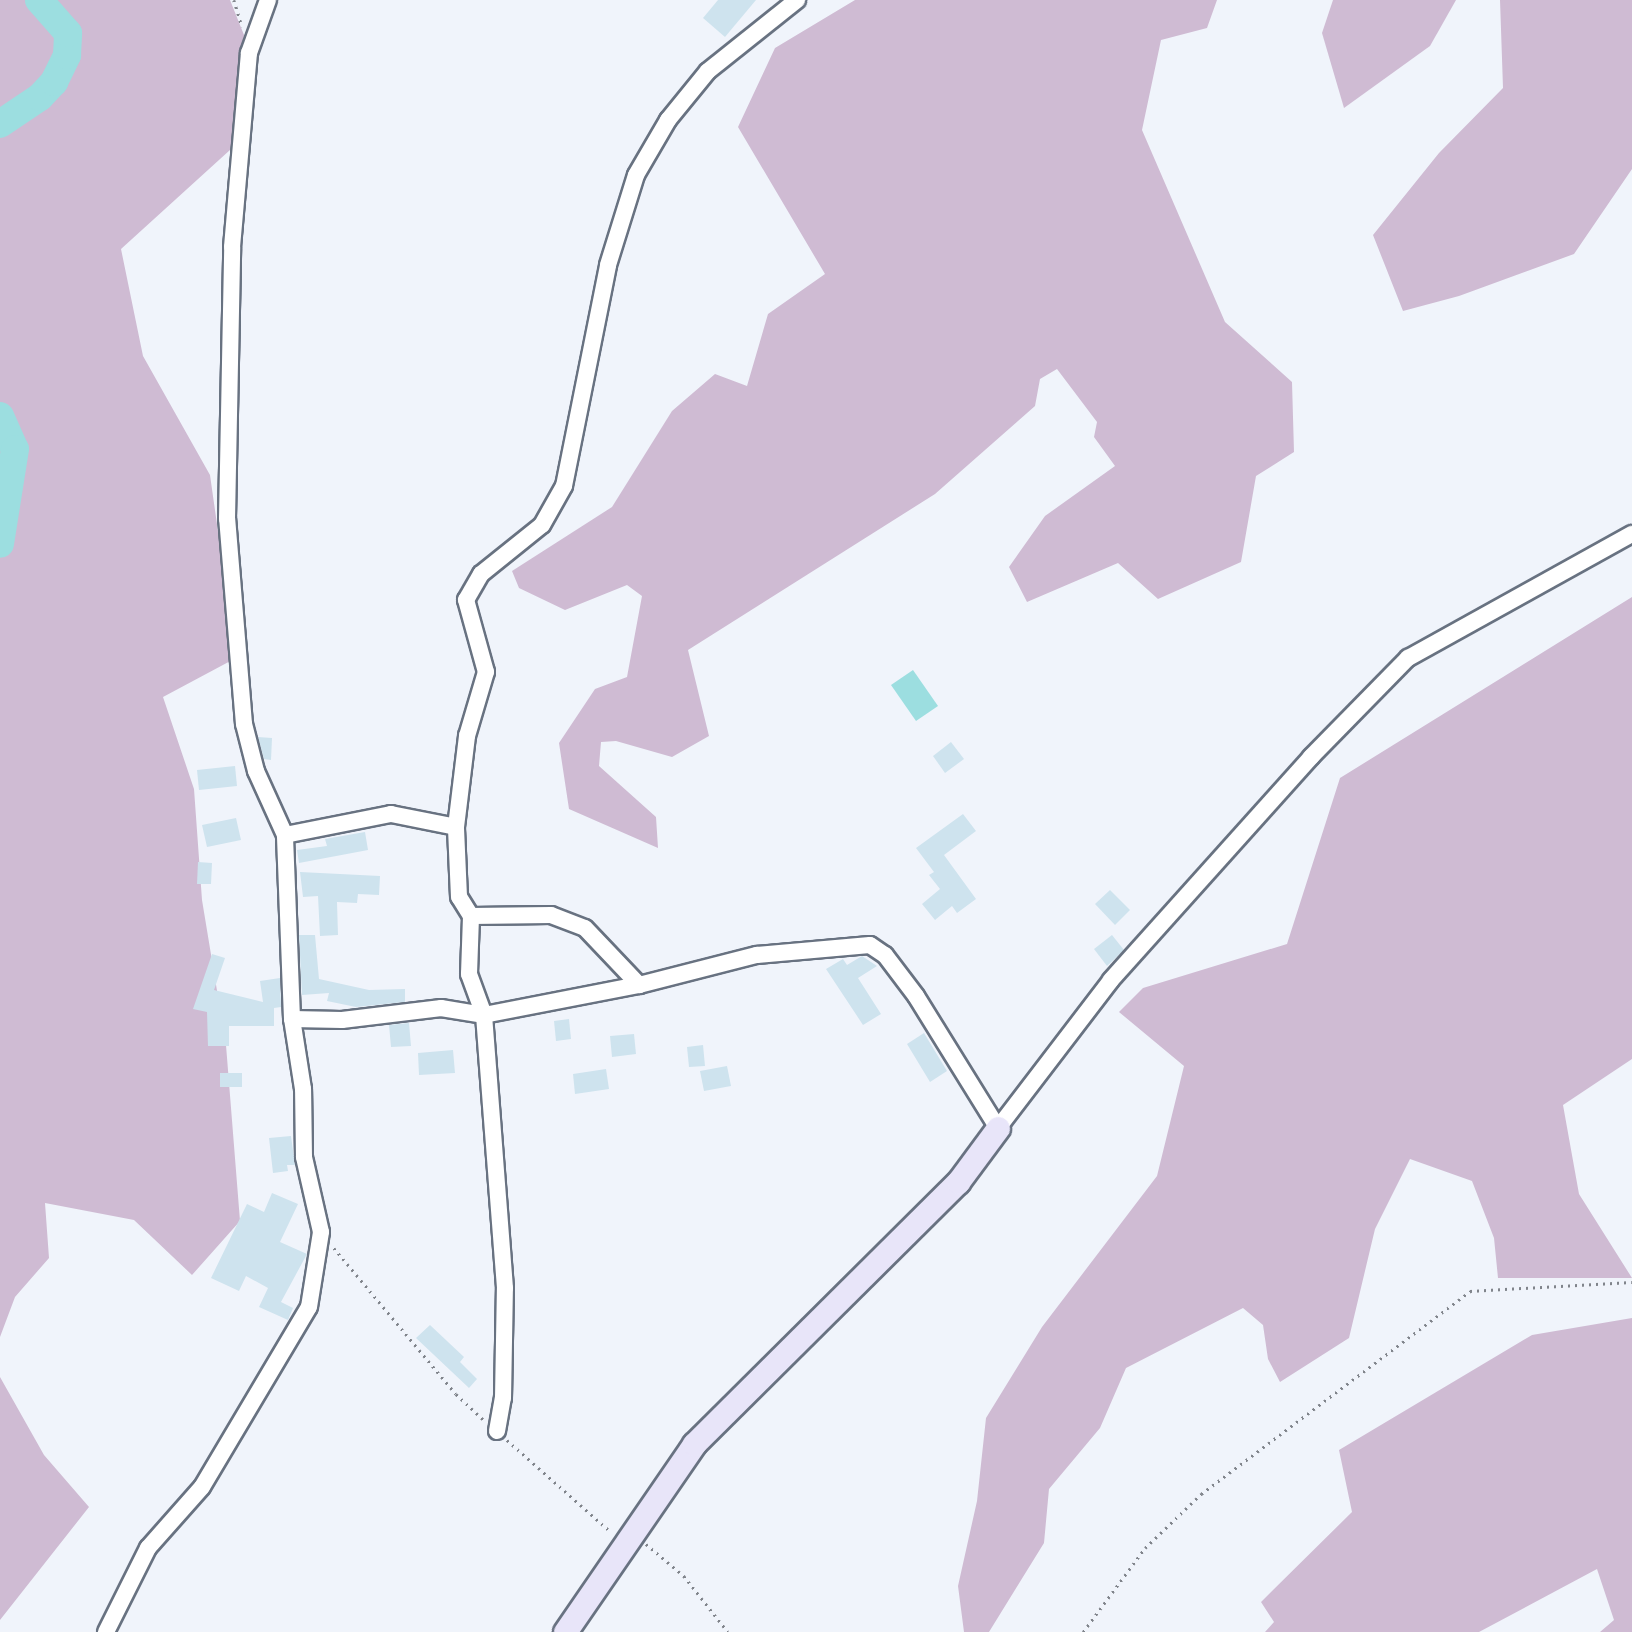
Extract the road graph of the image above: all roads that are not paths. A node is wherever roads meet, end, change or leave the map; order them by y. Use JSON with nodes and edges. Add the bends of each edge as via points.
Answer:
{"nodes":[{"id":1,"x":268,"y":0,"type":"edge"},
{"id":2,"x":797,"y":0,"type":"edge"},
{"id":3,"x":1632,"y":534,"type":"edge"},
{"id":4,"x":456,"y":827,"type":"junction"},
{"id":5,"x":285,"y":835,"type":"junction"},
{"id":6,"x":471,"y":916,"type":"junction"},
{"id":7,"x":639,"y":985,"type":"junction"},
{"id":8,"x":484,"y":1015,"type":"junction"},
{"id":9,"x":292,"y":1019,"type":"junction"},
{"id":10,"x":999,"y":1128,"type":"junction"},
{"id":11,"x":497,"y":1432,"type":"road end"},
{"id":12,"x":106,"y":1632,"type":"edge"},
{"id":13,"x":565,"y":1632,"type":"edge"}],
"edges":[{"from":1,"to":5,"type":"street","via":[[249,53],[232,247],[227,519],[244,723],[256,771]]},
{"from":2,"to":4,"type":"street","via":[[708,71],[668,120],[636,175],[608,265],[565,486],[542,525],[481,574],[466,600],[486,672],[467,736]]},
{"from":3,"to":10,"type":"street","via":[[1408,658],[1304,764],[1111,980]]},
{"from":4,"to":5,"type":"street","via":[[391,814]]},
{"from":4,"to":6,"type":"street","via":[[459,897]]},
{"from":5,"to":9,"type":"street"},
{"from":6,"to":7,"type":"street","via":[[551,915],[585,928]]},
{"from":6,"to":8,"type":"street","via":[[469,974]]},
{"from":7,"to":8,"type":"street"},
{"from":7,"to":10,"type":"street","via":[[757,955],[870,945],[885,955],[916,996]]},
{"from":8,"to":9,"type":"street","via":[[441,1008],[342,1020]]},
{"from":8,"to":11,"type":"street","via":[[505,1287],[503,1398]]},
{"from":9,"to":12,"type":"street","via":[[303,1089],[304,1157],[321,1232],[309,1307],[202,1487],[148,1548]]},
{"from":10,"to":13,"type":"street","via":[[958,1181],[694,1444]]}]}
